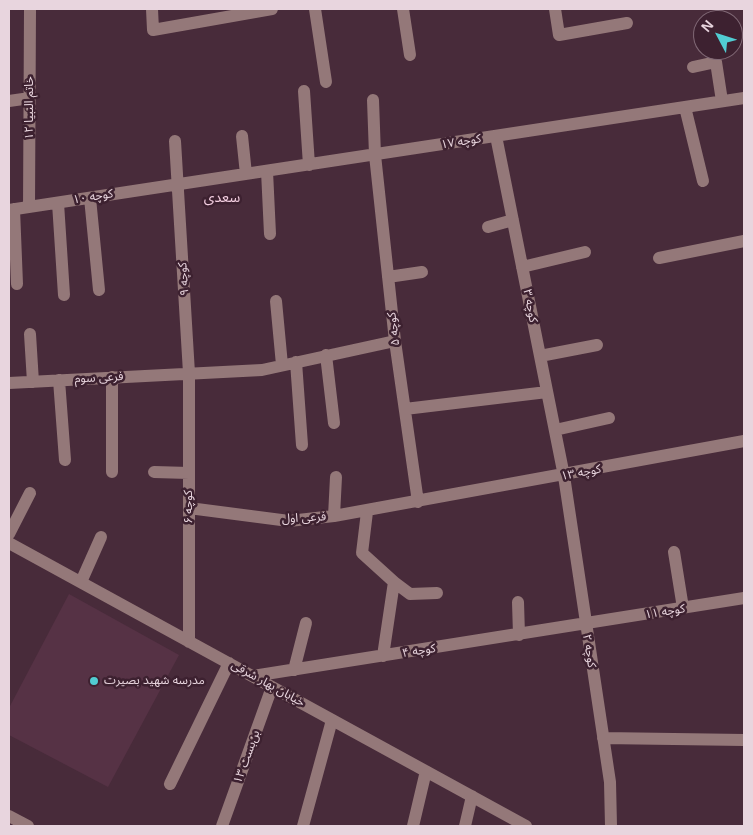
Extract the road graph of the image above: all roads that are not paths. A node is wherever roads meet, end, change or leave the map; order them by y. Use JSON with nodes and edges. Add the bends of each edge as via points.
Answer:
{"nodes":[{"id":1,"x":30,"y":9,"type":"edge"},
{"id":2,"x":152,"y":9,"type":"edge"},
{"id":3,"x":272,"y":9,"type":"edge"},
{"id":4,"x":315,"y":9,"type":"edge"},
{"id":5,"x":403,"y":9,"type":"edge"},
{"id":6,"x":555,"y":9,"type":"edge"},
{"id":7,"x":627,"y":23,"type":"dead end"},
{"id":8,"x":410,"y":55,"type":"dead end"},
{"id":9,"x":693,"y":67,"type":"dead end"},
{"id":10,"x":326,"y":82,"type":"dead end"},
{"id":11,"x":304,"y":91,"type":"dead end"},
{"id":12,"x":30,"y":98,"type":"junction"},
{"id":13,"x":744,"y":98,"type":"edge"},
{"id":14,"x":372,"y":100,"type":"dead end"},
{"id":15,"x":9,"y":101,"type":"edge"},
{"id":16,"x":722,"y":101,"type":"junction"},
{"id":17,"x":686,"y":107,"type":"junction"},
{"id":18,"x":242,"y":136,"type":"dead end"},
{"id":19,"x":496,"y":136,"type":"junction"},
{"id":20,"x":175,"y":141,"type":"dead end"},
{"id":21,"x":375,"y":155,"type":"junction"},
{"id":22,"x":309,"y":165,"type":"junction"},
{"id":23,"x":267,"y":171,"type":"junction"},
{"id":24,"x":246,"y":174,"type":"junction"},
{"id":25,"x":703,"y":182,"type":"dead end"},
{"id":26,"x":178,"y":184,"type":"junction"},
{"id":27,"x":90,"y":198,"type":"junction"},
{"id":28,"x":58,"y":202,"type":"junction"},
{"id":29,"x":30,"y":207,"type":"junction"},
{"id":30,"x":12,"y":210,"type":"edge"},
{"id":31,"x":512,"y":220,"type":"junction"},
{"id":32,"x":488,"y":227,"type":"dead end"},
{"id":33,"x":270,"y":234,"type":"dead end"},
{"id":34,"x":744,"y":241,"type":"edge"},
{"id":35,"x":585,"y":252,"type":"dead end"},
{"id":36,"x":659,"y":258,"type":"dead end"},
{"id":37,"x":522,"y":268,"type":"junction"},
{"id":38,"x":422,"y":272,"type":"dead end"},
{"id":39,"x":388,"y":278,"type":"junction"},
{"id":40,"x":17,"y":284,"type":"dead end"},
{"id":41,"x":99,"y":290,"type":"dead end"},
{"id":42,"x":64,"y":295,"type":"dead end"},
{"id":43,"x":276,"y":301,"type":"dead end"},
{"id":44,"x":30,"y":334,"type":"dead end"},
{"id":45,"x":395,"y":340,"type":"junction"},
{"id":46,"x":598,"y":345,"type":"dead end"},
{"id":47,"x":326,"y":355,"type":"junction"},
{"id":48,"x":540,"y":356,"type":"junction"},
{"id":49,"x":296,"y":362,"type":"junction"},
{"id":50,"x":282,"y":365,"type":"junction"},
{"id":51,"x":190,"y":373,"type":"junction"},
{"id":52,"x":112,"y":377,"type":"junction"},
{"id":53,"x":60,"y":380,"type":"junction"},
{"id":54,"x":33,"y":382,"type":"junction"},
{"id":55,"x":9,"y":383,"type":"edge"},
{"id":56,"x":547,"y":392,"type":"junction"},
{"id":57,"x":405,"y":409,"type":"junction"},
{"id":58,"x":609,"y":418,"type":"dead end"},
{"id":59,"x":334,"y":423,"type":"dead end"},
{"id":60,"x":555,"y":430,"type":"junction"},
{"id":61,"x":744,"y":441,"type":"edge"},
{"id":62,"x":302,"y":445,"type":"dead end"},
{"id":63,"x":65,"y":460,"type":"dead end"},
{"id":64,"x":112,"y":472,"type":"dead end"},
{"id":65,"x":154,"y":472,"type":"dead end"},
{"id":66,"x":189,"y":472,"type":"junction"},
{"id":67,"x":564,"y":476,"type":"junction"},
{"id":68,"x":336,"y":477,"type":"dead end"},
{"id":69,"x":30,"y":493,"type":"dead end"},
{"id":70,"x":418,"y":502,"type":"junction"},
{"id":71,"x":189,"y":508,"type":"junction"},
{"id":72,"x":366,"y":512,"type":"junction"},
{"id":73,"x":334,"y":516,"type":"junction"},
{"id":74,"x":9,"y":534,"type":"edge"},
{"id":75,"x":101,"y":537,"type":"dead end"},
{"id":76,"x":9,"y":542,"type":"edge"},
{"id":77,"x":674,"y":552,"type":"dead end"},
{"id":78,"x":81,"y":582,"type":"junction"},
{"id":79,"x":394,"y":582,"type":"junction"},
{"id":80,"x":437,"y":593,"type":"dead end"},
{"id":81,"x":744,"y":598,"type":"edge"},
{"id":82,"x":518,"y":602,"type":"dead end"},
{"id":83,"x":683,"y":608,"type":"junction"},
{"id":84,"x":306,"y":623,"type":"dead end"},
{"id":85,"x":585,"y":625,"type":"junction"},
{"id":86,"x":519,"y":635,"type":"junction"},
{"id":87,"x":189,"y":642,"type":"junction"},
{"id":88,"x":383,"y":656,"type":"junction"},
{"id":89,"x":229,"y":663,"type":"junction"},
{"id":90,"x":294,"y":670,"type":"junction"},
{"id":91,"x":253,"y":676,"type":"junction"},
{"id":92,"x":272,"y":687,"type":"junction"},
{"id":93,"x":332,"y":720,"type":"junction"},
{"id":94,"x":603,"y":738,"type":"junction"},
{"id":95,"x":744,"y":740,"type":"edge"},
{"id":96,"x":426,"y":771,"type":"junction"},
{"id":97,"x":170,"y":784,"type":"dead end"},
{"id":98,"x":472,"y":796,"type":"junction"},
{"id":99,"x":9,"y":816,"type":"edge"},
{"id":100,"x":28,"y":826,"type":"edge"},
{"id":101,"x":222,"y":826,"type":"edge"},
{"id":102,"x":303,"y":826,"type":"edge"},
{"id":103,"x":413,"y":826,"type":"edge"},
{"id":104,"x":465,"y":826,"type":"edge"},
{"id":105,"x":526,"y":826,"type":"edge"},
{"id":106,"x":611,"y":826,"type":"edge"}],
"edges":[{"from":1,"to":12,"type":"street","name":"خاتم النبیا ۱۲"},
{"from":2,"to":3,"type":"street","via":[[153,30]]},
{"from":4,"to":10,"type":"street"},
{"from":5,"to":8,"type":"street"},
{"from":6,"to":7,"type":"street","via":[[559,35]]},
{"from":9,"to":16,"type":"street","via":[[716,62]]},
{"from":11,"to":22,"type":"street"},
{"from":12,"to":15,"type":"street"},
{"from":12,"to":29,"type":"street","name":"خاتم النبیا ۱۲"},
{"from":13,"to":16,"type":"street","name":"کوچه ۱۷"},
{"from":14,"to":21,"type":"street","name":"کوچه ۵"},
{"from":16,"to":17,"type":"street","name":"کوچه ۱۷"},
{"from":17,"to":19,"type":"street","name":"کوچه ۱۷"},
{"from":17,"to":25,"type":"street"},
{"from":18,"to":24,"type":"street"},
{"from":19,"to":21,"type":"street","name":"کوچه ۱۷"},
{"from":19,"to":31,"type":"street","name":"کوچه ۳"},
{"from":20,"to":26,"type":"street","name":"کوچه ۹"},
{"from":21,"to":22,"type":"street","name":"کوچه ۱۷"},
{"from":21,"to":39,"type":"street","name":"کوچه ۵"},
{"from":22,"to":23,"type":"street","name":"کوچه ۱۷"},
{"from":23,"to":24,"type":"street","name":"کوچه ۱۷"},
{"from":23,"to":33,"type":"street"},
{"from":24,"to":26,"type":"street","name":"کوچه ۱۷"},
{"from":26,"to":27,"type":"street","name":"کوچه ۱۰"},
{"from":26,"to":51,"type":"street","name":"کوچه ۹"},
{"from":27,"to":28,"type":"street","name":"کوچه ۱۰"},
{"from":27,"to":41,"type":"street"},
{"from":28,"to":29,"type":"street","name":"کوچه ۱۰"},
{"from":28,"to":42,"type":"street"},
{"from":29,"to":30,"type":"street","name":"کوچه ۱۰"},
{"from":30,"to":40,"type":"street"},
{"from":31,"to":32,"type":"street"},
{"from":31,"to":37,"type":"street","name":"کوچه ۳"},
{"from":34,"to":36,"type":"street"},
{"from":35,"to":37,"type":"street"},
{"from":37,"to":48,"type":"street","name":"کوچه ۳"},
{"from":38,"to":39,"type":"street"},
{"from":39,"to":45,"type":"street","name":"کوچه ۵"},
{"from":43,"to":50,"type":"street"},
{"from":44,"to":54,"type":"street"},
{"from":45,"to":47,"type":"street"},
{"from":45,"to":57,"type":"street","name":"کوچه ۵"},
{"from":46,"to":48,"type":"street"},
{"from":47,"to":49,"type":"street"},
{"from":47,"to":59,"type":"street"},
{"from":48,"to":56,"type":"street","name":"کوچه ۳"},
{"from":49,"to":50,"type":"street","name":"فرعی سوم"},
{"from":49,"to":62,"type":"street"},
{"from":50,"to":51,"type":"street","name":"فرعی سوم","via":[[262,370]]},
{"from":51,"to":52,"type":"street","name":"فرعی سوم"},
{"from":51,"to":66,"type":"street","name":"کوچه ۶"},
{"from":52,"to":53,"type":"street","name":"فرعی سوم"},
{"from":52,"to":64,"type":"street"},
{"from":53,"to":54,"type":"street","name":"فرعی سوم"},
{"from":53,"to":63,"type":"street"},
{"from":54,"to":55,"type":"street","name":"فرعی سوم"},
{"from":56,"to":57,"type":"street"},
{"from":56,"to":60,"type":"street","name":"کوچه ۳"},
{"from":57,"to":70,"type":"street","name":"کوچه ۵"},
{"from":58,"to":60,"type":"street"},
{"from":60,"to":67,"type":"street","name":"کوچه ۳"},
{"from":61,"to":67,"type":"street","name":"کوچه ۱۳"},
{"from":65,"to":66,"type":"street"},
{"from":66,"to":71,"type":"street","name":"کوچه ۶"},
{"from":67,"to":70,"type":"street","name":"کوچه ۱۳"},
{"from":67,"to":85,"type":"street","name":"کوچه ۲"},
{"from":68,"to":73,"type":"street"},
{"from":69,"to":74,"type":"street"},
{"from":70,"to":72,"type":"street","name":"فرعی اول"},
{"from":71,"to":73,"type":"street","name":"فرعی اول","via":[[289,521]]},
{"from":71,"to":87,"type":"street","name":"کوچه ۶"},
{"from":72,"to":73,"type":"street","name":"فرعی اول"},
{"from":72,"to":79,"type":"street","via":[[362,553]]},
{"from":75,"to":78,"type":"street"},
{"from":76,"to":78,"type":"street","name":"خیابان بهار شرقی"},
{"from":77,"to":83,"type":"street"},
{"from":78,"to":87,"type":"street","name":"خیابان بهار شرقی"},
{"from":79,"to":80,"type":"street","via":[[410,594]]},
{"from":79,"to":88,"type":"street"},
{"from":81,"to":83,"type":"street","name":"کوچه ۱۱"},
{"from":82,"to":86,"type":"street"},
{"from":83,"to":85,"type":"street","name":"کوچه ۱۱"},
{"from":84,"to":90,"type":"street"},
{"from":85,"to":86,"type":"street","name":"کوچه ۴"},
{"from":85,"to":94,"type":"street","name":"کوچه ۲"},
{"from":86,"to":88,"type":"street","name":"کوچه ۴"},
{"from":87,"to":89,"type":"street","name":"خیابان بهار شرقی"},
{"from":88,"to":90,"type":"street","name":"کوچه ۴"},
{"from":89,"to":91,"type":"street","name":"خیابان بهار شرقی"},
{"from":89,"to":97,"type":"street"},
{"from":90,"to":91,"type":"street","name":"کوچه ۴"},
{"from":91,"to":92,"type":"street","name":"خیابان بهار شرقی"},
{"from":92,"to":93,"type":"street","name":"خیابان بهار شرقی"},
{"from":92,"to":101,"type":"street","name":"بن‌بست ۱۳"},
{"from":93,"to":96,"type":"street","name":"خیابان بهار شرقی"},
{"from":93,"to":102,"type":"street"},
{"from":94,"to":95,"type":"street"},
{"from":94,"to":106,"type":"street","name":"کوچه ۲","via":[[610,782]]},
{"from":96,"to":98,"type":"street","name":"خیابان بهار شرقی"},
{"from":96,"to":103,"type":"street"},
{"from":98,"to":104,"type":"street"},
{"from":98,"to":105,"type":"street","name":"خیابان بهار شرقی"},
{"from":99,"to":100,"type":"street"}]}
